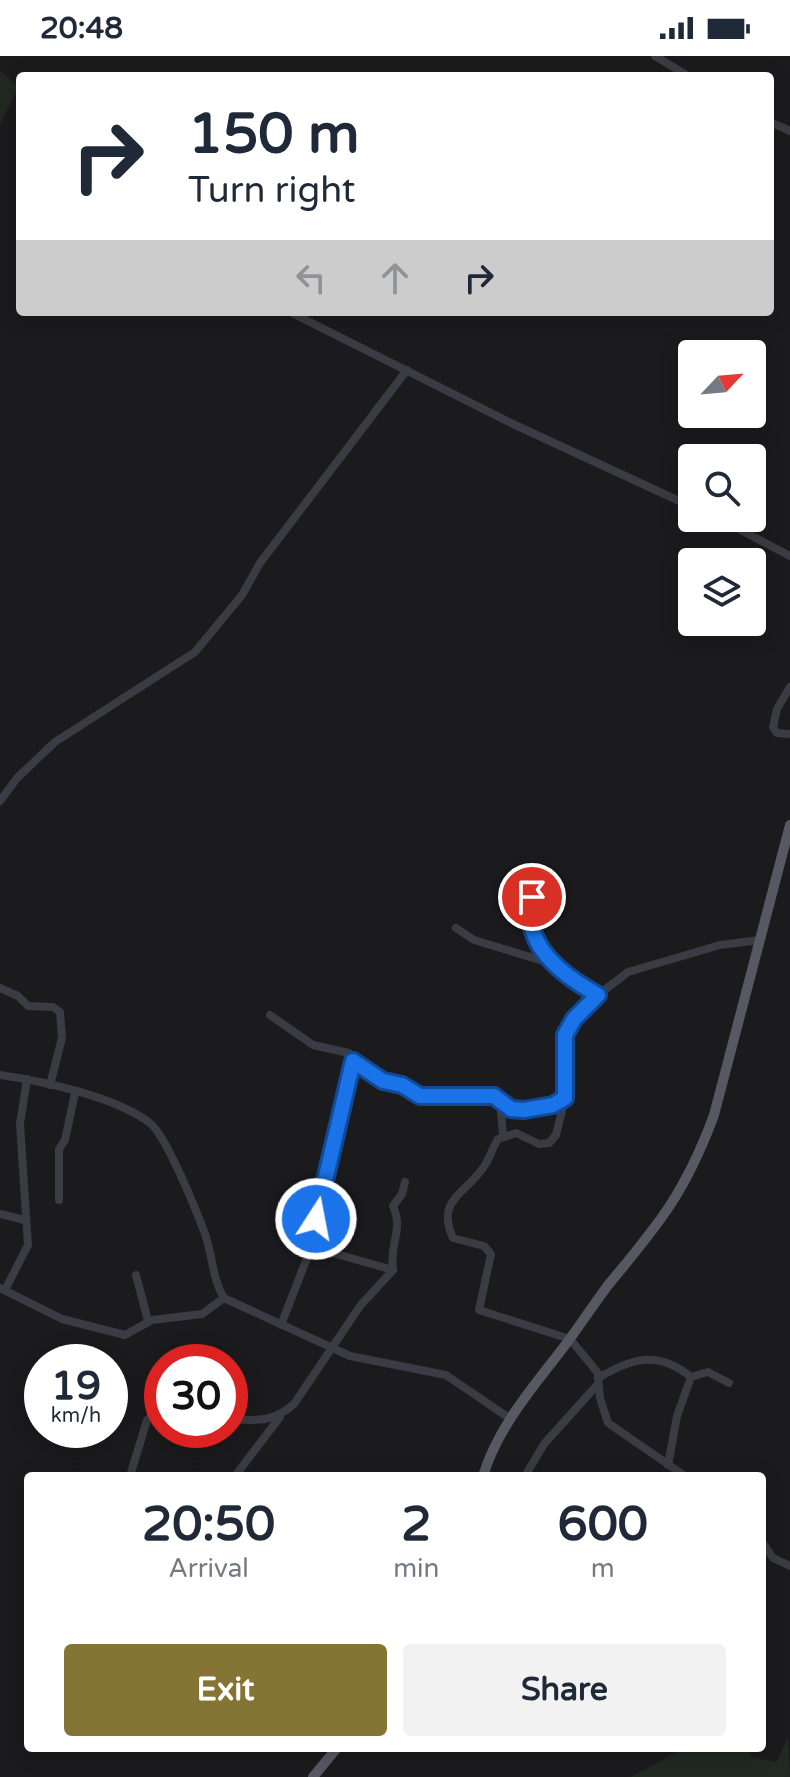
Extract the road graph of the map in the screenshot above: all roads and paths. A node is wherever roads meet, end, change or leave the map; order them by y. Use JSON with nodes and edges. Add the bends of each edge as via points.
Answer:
{"nodes":[{"id":1,"x":655,"y":56,"type":"edge"},
{"id":2,"x":681,"y":72,"type":"edge"},
{"id":3,"x":298,"y":316,"type":"edge"},
{"id":4,"x":407,"y":370,"type":"junction"},
{"id":5,"x":678,"y":500,"type":"edge"},
{"id":6,"x":745,"y":532,"type":"edge"},
{"id":7,"x":790,"y":556,"type":"edge"},
{"id":8,"x":790,"y":687,"type":"edge"},
{"id":9,"x":790,"y":734,"type":"edge"},
{"id":10,"x":0,"y":801,"type":"edge"},
{"id":11,"x":790,"y":825,"type":"edge"},
{"id":12,"x":529,"y":882,"type":"dead end"},
{"id":13,"x":456,"y":928,"type":"dead end"},
{"id":14,"x":760,"y":940,"type":"junction"},
{"id":15,"x":550,"y":963,"type":"junction"},
{"id":16,"x":0,"y":988,"type":"edge"},
{"id":17,"x":598,"y":995,"type":"junction"},
{"id":18,"x":270,"y":1015,"type":"dead end"},
{"id":19,"x":353,"y":1061,"type":"junction"},
{"id":20,"x":0,"y":1075,"type":"edge"},
{"id":21,"x":27,"y":1079,"type":"junction"},
{"id":22,"x":50,"y":1085,"type":"junction"},
{"id":23,"x":75,"y":1093,"type":"junction"},
{"id":24,"x":565,"y":1098,"type":"junction"},
{"id":25,"x":500,"y":1100,"type":"junction"},
{"id":26,"x":503,"y":1135,"type":"junction"},
{"id":27,"x":405,"y":1182,"type":"dead end"},
{"id":28,"x":59,"y":1200,"type":"dead end"},
{"id":29,"x":0,"y":1214,"type":"edge"},
{"id":30,"x":25,"y":1220,"type":"junction"},
{"id":31,"x":313,"y":1242,"type":"junction"},
{"id":32,"x":393,"y":1270,"type":"junction"},
{"id":33,"x":136,"y":1275,"type":"dead end"},
{"id":34,"x":3,"y":1289,"type":"edge"},
{"id":35,"x":224,"y":1298,"type":"junction"},
{"id":36,"x":148,"y":1321,"type":"junction"},
{"id":37,"x":281,"y":1325,"type":"junction"},
{"id":38,"x":570,"y":1339,"type":"junction"},
{"id":39,"x":331,"y":1349,"type":"junction"},
{"id":40,"x":691,"y":1377,"type":"junction"},
{"id":41,"x":598,"y":1381,"type":"junction"},
{"id":42,"x":729,"y":1383,"type":"dead end"},
{"id":43,"x":280,"y":1416,"type":"junction"},
{"id":44,"x":509,"y":1418,"type":"junction"},
{"id":45,"x":248,"y":1420,"type":"edge"},
{"id":46,"x":144,"y":1430,"type":"edge"},
{"id":47,"x":668,"y":1465,"type":"junction"},
{"id":48,"x":131,"y":1472,"type":"edge"},
{"id":49,"x":238,"y":1472,"type":"edge"},
{"id":50,"x":485,"y":1472,"type":"edge"},
{"id":51,"x":527,"y":1472,"type":"edge"},
{"id":52,"x":679,"y":1472,"type":"edge"},
{"id":53,"x":766,"y":1548,"type":"edge"},
{"id":54,"x":790,"y":1566,"type":"edge"},
{"id":55,"x":334,"y":1752,"type":"edge"},
{"id":56,"x":313,"y":1777,"type":"edge"}],
"edges":[{"from":1,"to":2,"type":"street"},
{"from":3,"to":4,"type":"street"},
{"from":4,"to":5,"type":"street"},
{"from":4,"to":10,"type":"street","via":[[195,652],[55,742]]},
{"from":6,"to":7,"type":"street"},
{"from":8,"to":9,"type":"street","via":[[773,727],[777,733]]},
{"from":11,"to":14,"type":"main road"},
{"from":12,"to":15,"type":"street","via":[[529,914]]},
{"from":13,"to":15,"type":"street","via":[[474,940]]},
{"from":14,"to":17,"type":"street","via":[[720,945],[634,970]]},
{"from":14,"to":38,"type":"main road","via":[[714,1115],[695,1164],[655,1232]]},
{"from":15,"to":17,"type":"street"},
{"from":16,"to":22,"type":"street","via":[[28,1006],[60,1012],[62,1038]]},
{"from":17,"to":24,"type":"street","via":[[565,1035]]},
{"from":18,"to":19,"type":"street","via":[[313,1045],[349,1053]]},
{"from":19,"to":25,"type":"street","via":[[420,1096]]},
{"from":19,"to":31,"type":"street"},
{"from":20,"to":21,"type":"street"},
{"from":21,"to":22,"type":"street"},
{"from":21,"to":30,"type":"street","via":[[20,1124]]},
{"from":22,"to":23,"type":"street"},
{"from":23,"to":28,"type":"street","via":[[58,1155]]},
{"from":23,"to":35,"type":"street","via":[[138,1115],[158,1132],[193,1202]]},
{"from":24,"to":25,"type":"street","via":[[535,1109],[511,1109]]},
{"from":24,"to":26,"type":"street","via":[[549,1143],[516,1133]]},
{"from":25,"to":26,"type":"street"},
{"from":26,"to":38,"type":"street","via":[[479,1174],[450,1205],[447,1226],[453,1238],[484,1246],[491,1254],[479,1310]]},
{"from":27,"to":32,"type":"street","via":[[393,1206],[399,1227],[391,1249]]},
{"from":29,"to":30,"type":"street"},
{"from":30,"to":34,"type":"street","via":[[28,1245]]},
{"from":31,"to":32,"type":"street"},
{"from":31,"to":37,"type":"street"},
{"from":32,"to":39,"type":"street"},
{"from":33,"to":36,"type":"street"},
{"from":34,"to":36,"type":"street","via":[[97,1330],[125,1335]]},
{"from":35,"to":36,"type":"street","via":[[195,1316]]},
{"from":35,"to":37,"type":"street"},
{"from":37,"to":39,"type":"street"},
{"from":38,"to":41,"type":"street","via":[[593,1364]]},
{"from":38,"to":44,"type":"main road"},
{"from":39,"to":43,"type":"street"},
{"from":39,"to":44,"type":"street","via":[[446,1375]]},
{"from":40,"to":41,"type":"street","via":[[665,1363],[635,1358]]},
{"from":40,"to":42,"type":"street","via":[[708,1372]]},
{"from":40,"to":47,"type":"street"},
{"from":41,"to":47,"type":"street","via":[[608,1423]]},
{"from":41,"to":51,"type":"street","via":[[544,1444]]},
{"from":43,"to":45,"type":"street"},
{"from":43,"to":49,"type":"street"},
{"from":44,"to":50,"type":"main road"},
{"from":46,"to":48,"type":"street"},
{"from":47,"to":52,"type":"street"},
{"from":53,"to":54,"type":"street"},
{"from":55,"to":56,"type":"main road"}]}
